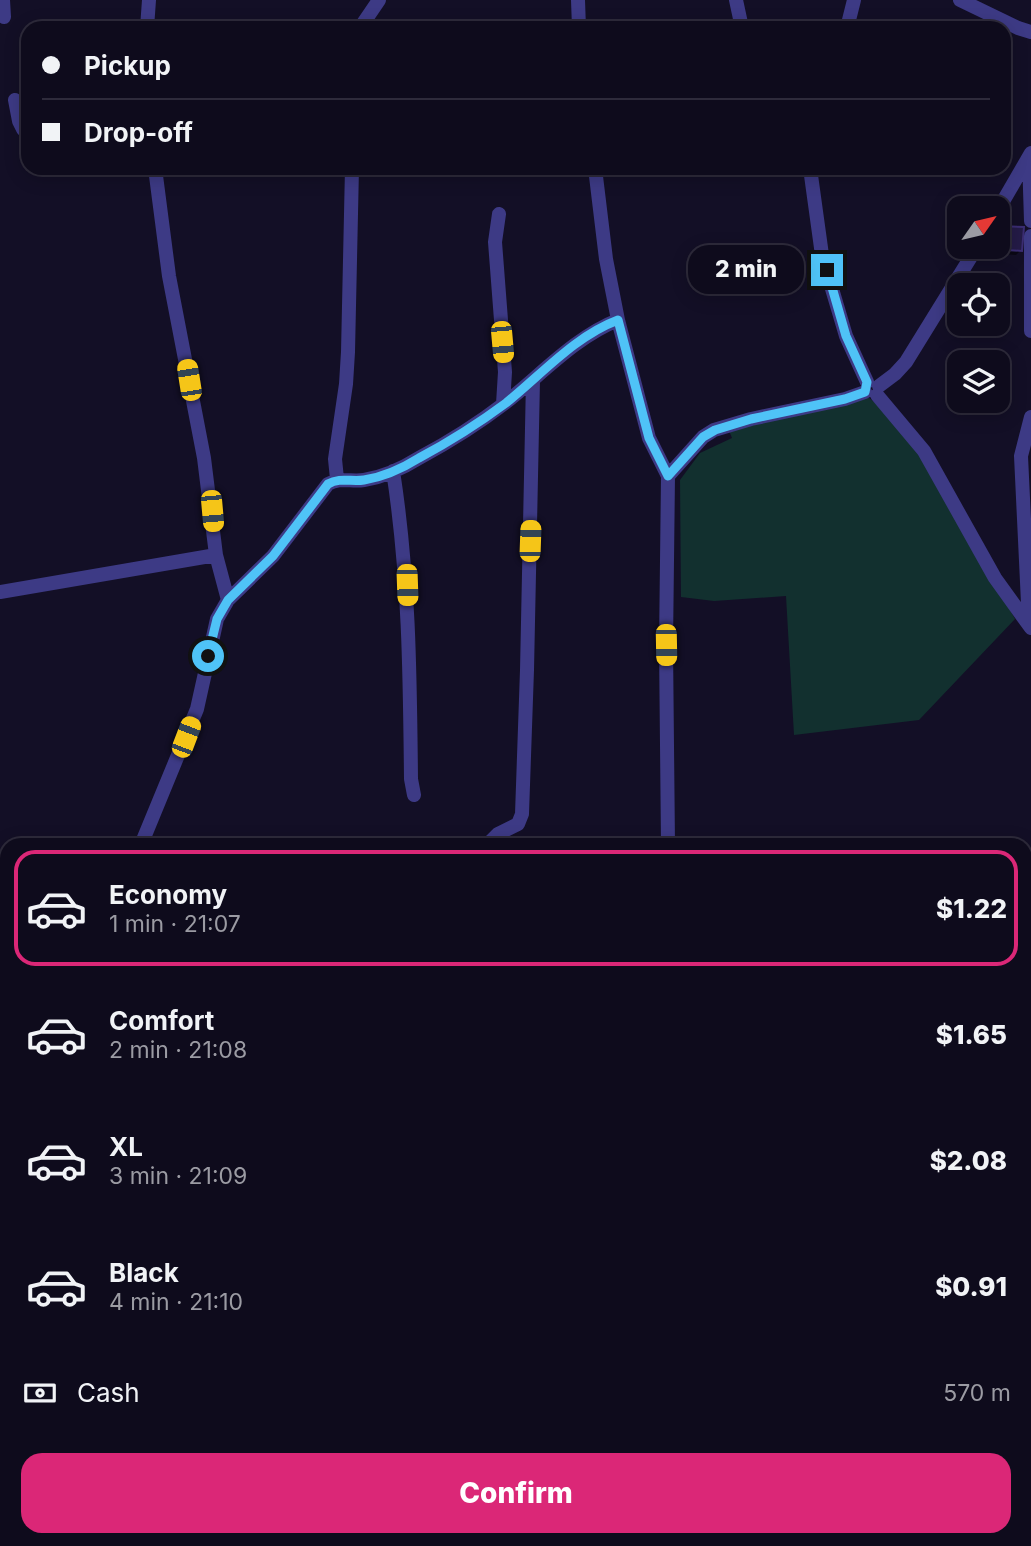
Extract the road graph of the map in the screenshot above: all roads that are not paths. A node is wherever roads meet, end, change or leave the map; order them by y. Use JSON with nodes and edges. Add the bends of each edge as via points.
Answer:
{"nodes":[{"id":1,"x":3,"y":0,"type":"edge"},
{"id":2,"x":149,"y":0,"type":"edge"},
{"id":3,"x":379,"y":0,"type":"edge"},
{"id":4,"x":578,"y":0,"type":"edge"},
{"id":5,"x":736,"y":0,"type":"edge"},
{"id":6,"x":854,"y":0,"type":"edge"},
{"id":7,"x":960,"y":0,"type":"edge"},
{"id":8,"x":4,"y":17,"type":"dead end"},
{"id":9,"x":148,"y":21,"type":"edge"},
{"id":10,"x":365,"y":21,"type":"edge"},
{"id":11,"x":579,"y":21,"type":"edge"},
{"id":12,"x":740,"y":21,"type":"edge"},
{"id":13,"x":849,"y":21,"type":"edge"},
{"id":14,"x":1007,"y":21,"type":"edge"},
{"id":15,"x":1011,"y":23,"type":"edge"},
{"id":16,"x":1031,"y":32,"type":"edge"},
{"id":17,"x":15,"y":100,"type":"dead end"},
{"id":18,"x":21,"y":125,"type":"edge"},
{"id":19,"x":1030,"y":155,"type":"edge"},
{"id":20,"x":156,"y":175,"type":"edge"},
{"id":21,"x":356,"y":175,"type":"edge"},
{"id":22,"x":596,"y":175,"type":"edge"},
{"id":23,"x":811,"y":175,"type":"edge"},
{"id":24,"x":1006,"y":196,"type":"edge"},
{"id":25,"x":499,"y":214,"type":"dead end"},
{"id":26,"x":1031,"y":221,"type":"edge"},
{"id":27,"x":1031,"y":236,"type":"edge"},
{"id":28,"x":970,"y":259,"type":"edge"},
{"id":29,"x":618,"y":320,"type":"junction"},
{"id":30,"x":1031,"y":331,"type":"edge"},
{"id":31,"x":533,"y":380,"type":"junction"},
{"id":32,"x":872,"y":389,"type":"junction"},
{"id":33,"x":503,"y":404,"type":"junction"},
{"id":34,"x":1031,"y":417,"type":"edge"},
{"id":35,"x":393,"y":471,"type":"junction"},
{"id":36,"x":668,"y":476,"type":"junction"},
{"id":37,"x":337,"y":479,"type":"junction"},
{"id":38,"x":216,"y":555,"type":"junction"},
{"id":39,"x":0,"y":592,"type":"edge"},
{"id":40,"x":228,"y":600,"type":"junction"},
{"id":41,"x":1030,"y":627,"type":"edge"},
{"id":42,"x":414,"y":795,"type":"dead end"},
{"id":43,"x":144,"y":838,"type":"edge"},
{"id":44,"x":495,"y":838,"type":"edge"},
{"id":45,"x":668,"y":838,"type":"edge"}],
"edges":[{"from":1,"to":8,"type":"street"},
{"from":2,"to":9,"type":"street"},
{"from":3,"to":10,"type":"street"},
{"from":4,"to":11,"type":"street"},
{"from":5,"to":12,"type":"street"},
{"from":6,"to":13,"type":"street"},
{"from":7,"to":14,"type":"street"},
{"from":15,"to":16,"type":"street"},
{"from":17,"to":18,"type":"street"},
{"from":19,"to":24,"type":"street"},
{"from":19,"to":26,"type":"street"},
{"from":20,"to":38,"type":"street"},
{"from":21,"to":37,"type":"street"},
{"from":22,"to":29,"type":"street"},
{"from":23,"to":32,"type":"street","via":[[822,255],[846,336]]},
{"from":25,"to":33,"type":"street","via":[[495,242],[505,372]]},
{"from":27,"to":30,"type":"street"},
{"from":28,"to":32,"type":"street","via":[[906,362]]},
{"from":29,"to":31,"type":"street","via":[[602,326]]},
{"from":29,"to":36,"type":"street","via":[[649,438]]},
{"from":31,"to":33,"type":"street"},
{"from":31,"to":44,"type":"street","via":[[522,814],[518,824]]},
{"from":32,"to":36,"type":"street","via":[[715,430]]},
{"from":32,"to":41,"type":"street","via":[[924,451],[995,578]]},
{"from":33,"to":35,"type":"street","via":[[454,438]]},
{"from":34,"to":41,"type":"street","via":[[1021,456]]},
{"from":35,"to":37,"type":"street","via":[[366,480]]},
{"from":35,"to":42,"type":"street","via":[[407,585]]},
{"from":36,"to":45,"type":"street"},
{"from":37,"to":40,"type":"street","via":[[321,491],[262,569]]},
{"from":38,"to":39,"type":"street"},
{"from":38,"to":40,"type":"street"},
{"from":40,"to":43,"type":"street","via":[[217,619],[197,709]]}]}
